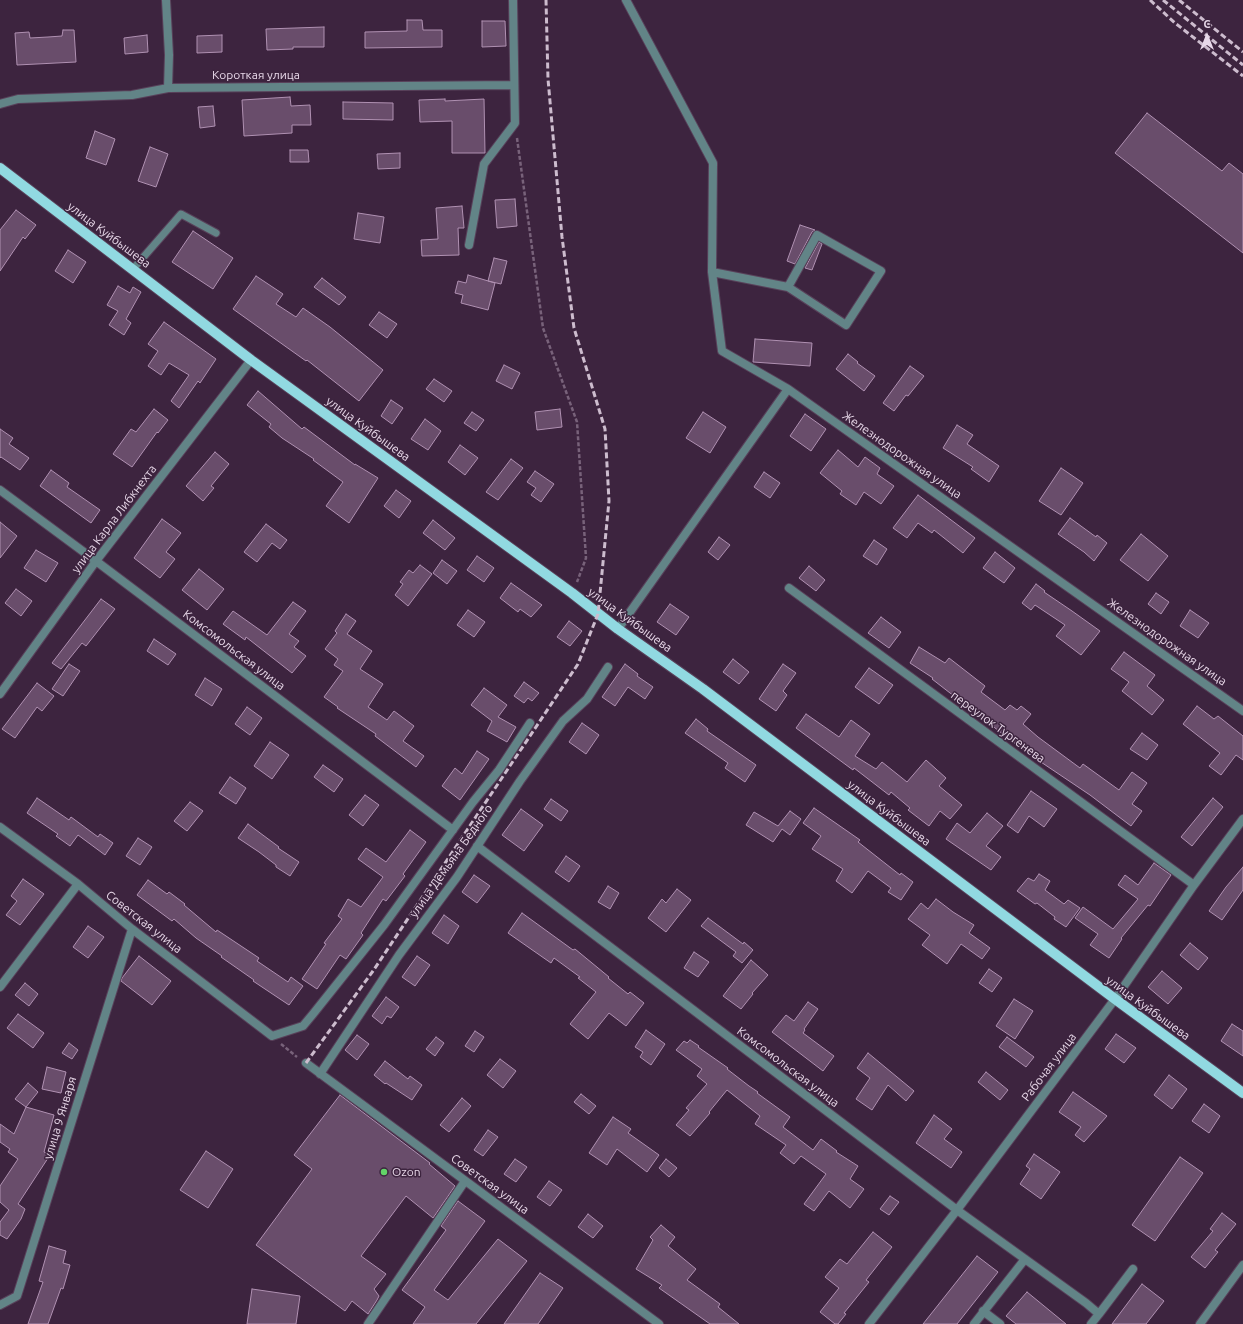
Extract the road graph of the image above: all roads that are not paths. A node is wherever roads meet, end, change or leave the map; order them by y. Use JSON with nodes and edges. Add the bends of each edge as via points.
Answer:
{"nodes":[{"id":1,"x":166,"y":0,"type":"edge"},
{"id":2,"x":513,"y":0,"type":"edge"},
{"id":3,"x":626,"y":0,"type":"edge"},
{"id":4,"x":514,"y":85,"type":"junction"},
{"id":5,"x":168,"y":88,"type":"junction"},
{"id":6,"x":0,"y":104,"type":"edge"},
{"id":7,"x":0,"y":168,"type":"edge"},
{"id":8,"x":216,"y":233,"type":"dead end"},
{"id":9,"x":469,"y":245,"type":"dead end"},
{"id":10,"x":132,"y":269,"type":"junction"},
{"id":11,"x":712,"y":272,"type":"junction"},
{"id":12,"x":788,"y":287,"type":"junction"},
{"id":13,"x":251,"y":360,"type":"junction"},
{"id":14,"x":788,"y":389,"type":"junction"},
{"id":15,"x":0,"y":490,"type":"edge"},
{"id":16,"x":96,"y":561,"type":"junction"},
{"id":17,"x":789,"y":588,"type":"dead end"},
{"id":18,"x":618,"y":629,"type":"junction"},
{"id":19,"x":608,"y":667,"type":"dead end"},
{"id":20,"x":0,"y":694,"type":"edge"},
{"id":21,"x":1243,"y":711,"type":"edge"},
{"id":22,"x":530,"y":723,"type":"dead end"},
{"id":23,"x":1243,"y":819,"type":"edge"},
{"id":24,"x":0,"y":827,"type":"edge"},
{"id":25,"x":453,"y":830,"type":"junction"},
{"id":26,"x":477,"y":846,"type":"junction"},
{"id":27,"x":78,"y":884,"type":"junction"},
{"id":28,"x":1194,"y":885,"type":"junction"},
{"id":29,"x":132,"y":929,"type":"junction"},
{"id":30,"x":0,"y":987,"type":"edge"},
{"id":31,"x":1114,"y":999,"type":"junction"},
{"id":32,"x":306,"y":1063,"type":"road end"},
{"id":33,"x":320,"y":1074,"type":"junction"},
{"id":34,"x":1243,"y":1093,"type":"edge"},
{"id":35,"x":465,"y":1181,"type":"junction"},
{"id":36,"x":958,"y":1210,"type":"junction"},
{"id":37,"x":1025,"y":1259,"type":"junction"},
{"id":38,"x":1243,"y":1265,"type":"edge"},
{"id":39,"x":1133,"y":1269,"type":"dead end"},
{"id":40,"x":0,"y":1305,"type":"edge"},
{"id":41,"x":984,"y":1311,"type":"junction"},
{"id":42,"x":1099,"y":1314,"type":"junction"},
{"id":43,"x":368,"y":1324,"type":"edge"},
{"id":44,"x":660,"y":1324,"type":"edge"},
{"id":45,"x":869,"y":1324,"type":"edge"},
{"id":46,"x":974,"y":1324,"type":"edge"},
{"id":47,"x":1000,"y":1324,"type":"edge"},
{"id":48,"x":1091,"y":1324,"type":"edge"},
{"id":49,"x":1200,"y":1324,"type":"edge"}],
"edges":[{"from":1,"to":5,"type":"street"},
{"from":2,"to":4,"type":"street"},
{"from":3,"to":11,"type":"street","via":[[713,162]]},
{"from":4,"to":5,"type":"street","name":"Короткая улица"},
{"from":4,"to":9,"type":"street","via":[[515,123],[484,164]]},
{"from":5,"to":6,"type":"street","name":"Короткая улица","via":[[132,95],[18,99]]},
{"from":7,"to":10,"type":"main road","name":"улица Куйбышева"},
{"from":8,"to":10,"type":"lane","via":[[181,214]]},
{"from":10,"to":13,"type":"main road","name":"улица Куйбышева"},
{"from":11,"to":12,"type":"street"},
{"from":11,"to":14,"type":"street","name":"Железнодорожная улица","via":[[722,351]]},
{"from":12,"to":12,"type":"street","via":[[817,235],[881,271],[846,325]]},
{"from":13,"to":16,"type":"street","name":"улица Карла Либкнехта"},
{"from":13,"to":18,"type":"main road","name":"улица Куйбышева"},
{"from":14,"to":18,"type":"street"},
{"from":14,"to":21,"type":"street","name":"Железнодорожная улица"},
{"from":15,"to":16,"type":"street","name":"Комсомольская улица"},
{"from":16,"to":20,"type":"street","name":"улица Карла Либкнехта"},
{"from":16,"to":25,"type":"street","name":"Комсомольская улица"},
{"from":17,"to":28,"type":"street","name":"переулок Тургенева"},
{"from":18,"to":31,"type":"main road","name":"улица Куйбышева","via":[[703,689]]},
{"from":19,"to":26,"type":"street","name":"улица Демьяна Бедного","via":[[587,699],[563,721]]},
{"from":22,"to":25,"type":"street","via":[[499,770]]},
{"from":23,"to":28,"type":"street","name":"Рабочая улица"},
{"from":24,"to":27,"type":"street","name":"Советская улица"},
{"from":25,"to":29,"type":"street","name":"Советская улица","via":[[384,925],[303,1026],[272,1036]]},
{"from":26,"to":33,"type":"street","name":"улица Демьяна Бедного","via":[[399,955]]},
{"from":26,"to":36,"type":"street","name":"Комсомольская улица"},
{"from":27,"to":29,"type":"street","name":"Советская улица"},
{"from":27,"to":30,"type":"street"},
{"from":28,"to":31,"type":"street","name":"Рабочая улица"},
{"from":29,"to":40,"type":"street","name":"улица 9 Января","via":[[17,1296]]},
{"from":31,"to":34,"type":"main road","name":"улица Куйбышева"},
{"from":31,"to":36,"type":"street","name":"Рабочая улица"},
{"from":32,"to":33,"type":"street","name":"Советская улица"},
{"from":33,"to":35,"type":"street","name":"Советская улица"},
{"from":35,"to":43,"type":"street"},
{"from":35,"to":44,"type":"street","name":"Советская улица"},
{"from":36,"to":37,"type":"street","name":"Комсомольская улица"},
{"from":36,"to":45,"type":"street","name":"Рабочая улица"},
{"from":37,"to":41,"type":"street"},
{"from":37,"to":42,"type":"street","name":"Комсомольская улица"},
{"from":38,"to":49,"type":"street"},
{"from":39,"to":42,"type":"street"},
{"from":41,"to":46,"type":"street"},
{"from":41,"to":47,"type":"street"},
{"from":42,"to":48,"type":"street"}]}
